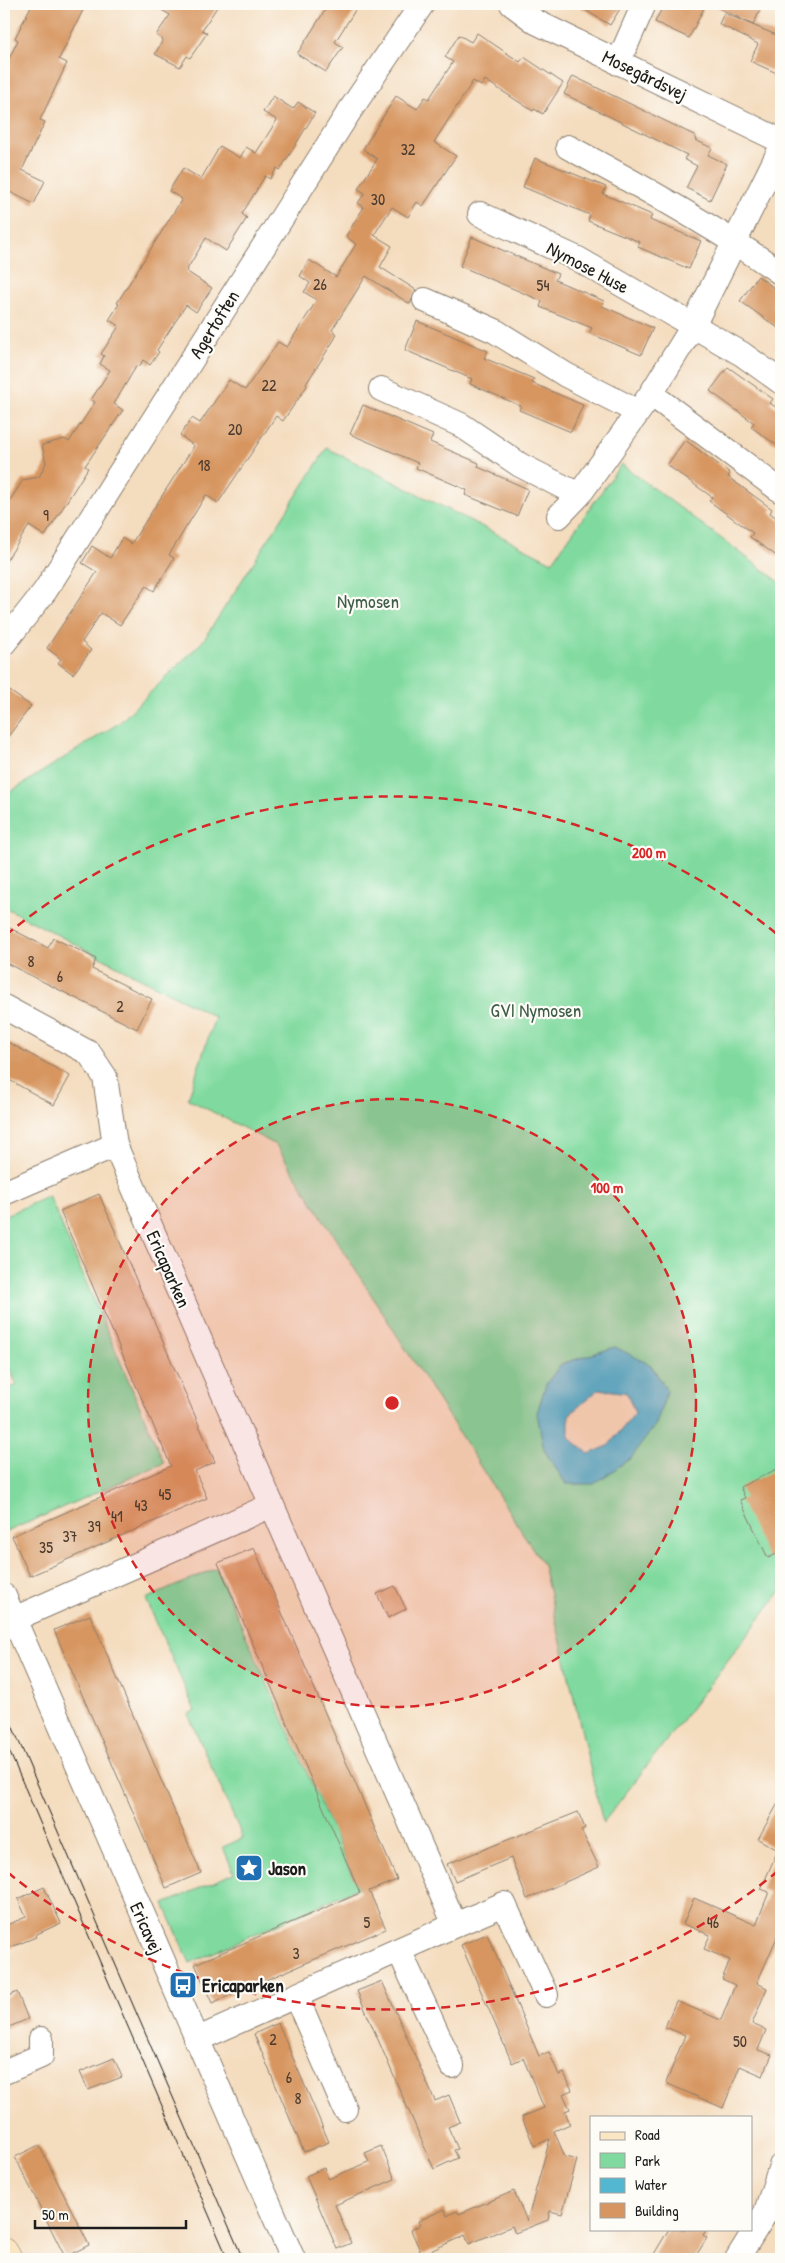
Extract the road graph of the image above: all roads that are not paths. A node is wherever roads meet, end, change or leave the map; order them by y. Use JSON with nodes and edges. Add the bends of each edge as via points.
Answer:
{"nodes":[{"id":1,"x":422,"y":4,"type":"edge"},
{"id":2,"x":512,"y":4,"type":"edge"},
{"id":3,"x":644,"y":4,"type":"edge"},
{"id":4,"x":618,"y":62,"type":"junction"},
{"id":5,"x":781,"y":141,"type":"edge"},
{"id":6,"x":568,"y":147,"type":"dead end"},
{"id":7,"x":781,"y":148,"type":"edge"},
{"id":8,"x":480,"y":214,"type":"dead end"},
{"id":9,"x":736,"y":242,"type":"junction"},
{"id":10,"x":781,"y":273,"type":"edge"},
{"id":11,"x":425,"y":300,"type":"dead end"},
{"id":12,"x":694,"y":326,"type":"junction"},
{"id":13,"x":781,"y":382,"type":"edge"},
{"id":14,"x":381,"y":389,"type":"dead end"},
{"id":15,"x":645,"y":403,"type":"junction"},
{"id":16,"x":781,"y":491,"type":"edge"},
{"id":17,"x":579,"y":495,"type":"junction"},
{"id":18,"x":559,"y":516,"type":"dead end"},
{"id":19,"x":4,"y":643,"type":"edge"},
{"id":20,"x":4,"y":1007,"type":"edge"},
{"id":21,"x":115,"y":1145,"type":"junction"},
{"id":22,"x":4,"y":1193,"type":"edge"},
{"id":23,"x":272,"y":1505,"type":"junction"},
{"id":24,"x":4,"y":1596,"type":"edge"},
{"id":25,"x":14,"y":1619,"type":"junction"},
{"id":26,"x":455,"y":1925,"type":"junction"},
{"id":27,"x":399,"y":1950,"type":"junction"},
{"id":28,"x":546,"y":1995,"type":"dead end"},
{"id":29,"x":296,"y":1996,"type":"junction"},
{"id":30,"x":41,"y":2039,"type":"dead end"},
{"id":31,"x":196,"y":2040,"type":"junction"},
{"id":32,"x":452,"y":2066,"type":"dead end"},
{"id":33,"x":4,"y":2072,"type":"edge"},
{"id":34,"x":345,"y":2109,"type":"dead end"},
{"id":35,"x":781,"y":2166,"type":"edge"},
{"id":36,"x":4,"y":2252,"type":"edge"},
{"id":37,"x":8,"y":2259,"type":"edge"},
{"id":38,"x":292,"y":2259,"type":"edge"},
{"id":39,"x":737,"y":2259,"type":"edge"}],
"edges":[{"from":1,"to":19,"type":"street","name":"Agertoften","via":[[349,112],[45,591]]},
{"from":2,"to":4,"type":"street","name":"Mosegårdsvej","via":[[536,22]]},
{"from":3,"to":4,"type":"street"},
{"from":4,"to":5,"type":"street","name":"Mosegårdsvej"},
{"from":6,"to":9,"type":"street","via":[[662,197]]},
{"from":7,"to":9,"type":"street"},
{"from":8,"to":12,"type":"street","name":"Nymose Huse","via":[[578,259]]},
{"from":9,"to":10,"type":"street"},
{"from":9,"to":12,"type":"street"},
{"from":11,"to":15,"type":"street","via":[[495,331],[566,375]]},
{"from":12,"to":13,"type":"street","name":"Nymose Huse"},
{"from":12,"to":15,"type":"street"},
{"from":14,"to":17,"type":"street","via":[[461,425],[520,465]]},
{"from":15,"to":16,"type":"street"},
{"from":15,"to":17,"type":"street"},
{"from":17,"to":18,"type":"street"},
{"from":20,"to":21,"type":"street","name":"Ericaparken","via":[[89,1053],[105,1077]]},
{"from":21,"to":22,"type":"street"},
{"from":21,"to":23,"type":"street","name":"Ericaparken"},
{"from":23,"to":25,"type":"street"},
{"from":23,"to":26,"type":"street","name":"Ericaparken"},
{"from":24,"to":25,"type":"street","name":"Ericavej"},
{"from":25,"to":31,"type":"street","name":"Ericavej"},
{"from":26,"to":27,"type":"street"},
{"from":26,"to":28,"type":"street","via":[[504,1904]]},
{"from":27,"to":29,"type":"street"},
{"from":27,"to":32,"type":"street"},
{"from":29,"to":31,"type":"street"},
{"from":29,"to":34,"type":"street"},
{"from":30,"to":33,"type":"street","via":[[42,2056]]},
{"from":31,"to":38,"type":"street","name":"Ericavej"},
{"from":35,"to":39,"type":"street","via":[[766,2212]]},
{"from":36,"to":37,"type":"street"}]}
